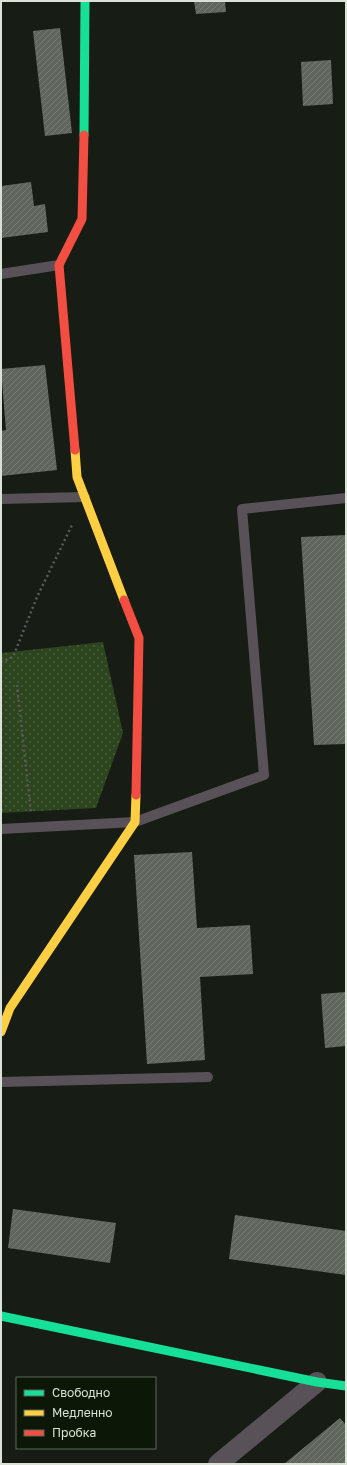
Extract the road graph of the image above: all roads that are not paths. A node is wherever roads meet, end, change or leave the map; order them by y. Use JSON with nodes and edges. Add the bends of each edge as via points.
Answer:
{"nodes":[{"id":1,"x":85,"y":1,"type":"edge"},
{"id":2,"x":59,"y":265,"type":"junction"},
{"id":3,"x":1,"y":274,"type":"edge"},
{"id":4,"x":85,"y":497,"type":"junction"},
{"id":5,"x":346,"y":498,"type":"edge"},
{"id":6,"x":1,"y":499,"type":"edge"},
{"id":7,"x":135,"y":822,"type":"junction"},
{"id":8,"x":1,"y":829,"type":"edge"},
{"id":9,"x":1,"y":1032,"type":"edge"},
{"id":10,"x":208,"y":1077,"type":"dead end"},
{"id":11,"x":1,"y":1082,"type":"edge"},
{"id":12,"x":1,"y":1316,"type":"edge"},
{"id":13,"x":317,"y":1382,"type":"junction"},
{"id":14,"x":346,"y":1386,"type":"edge"},
{"id":15,"x":218,"y":1464,"type":"edge"}],
"edges":[{"from":1,"to":2,"type":"street","via":[[82,219]]},
{"from":2,"to":3,"type":"lane"},
{"from":2,"to":4,"type":"street","via":[[77,477]]},
{"from":4,"to":6,"type":"lane"},
{"from":4,"to":7,"type":"street","via":[[139,638]]},
{"from":5,"to":7,"type":"lane","via":[[242,510],[264,775]]},
{"from":7,"to":8,"type":"lane"},
{"from":7,"to":9,"type":"street","via":[[10,1008]]},
{"from":10,"to":11,"type":"lane"},
{"from":12,"to":13,"type":"street"},
{"from":13,"to":14,"type":"street"},
{"from":13,"to":15,"type":"street"}]}
